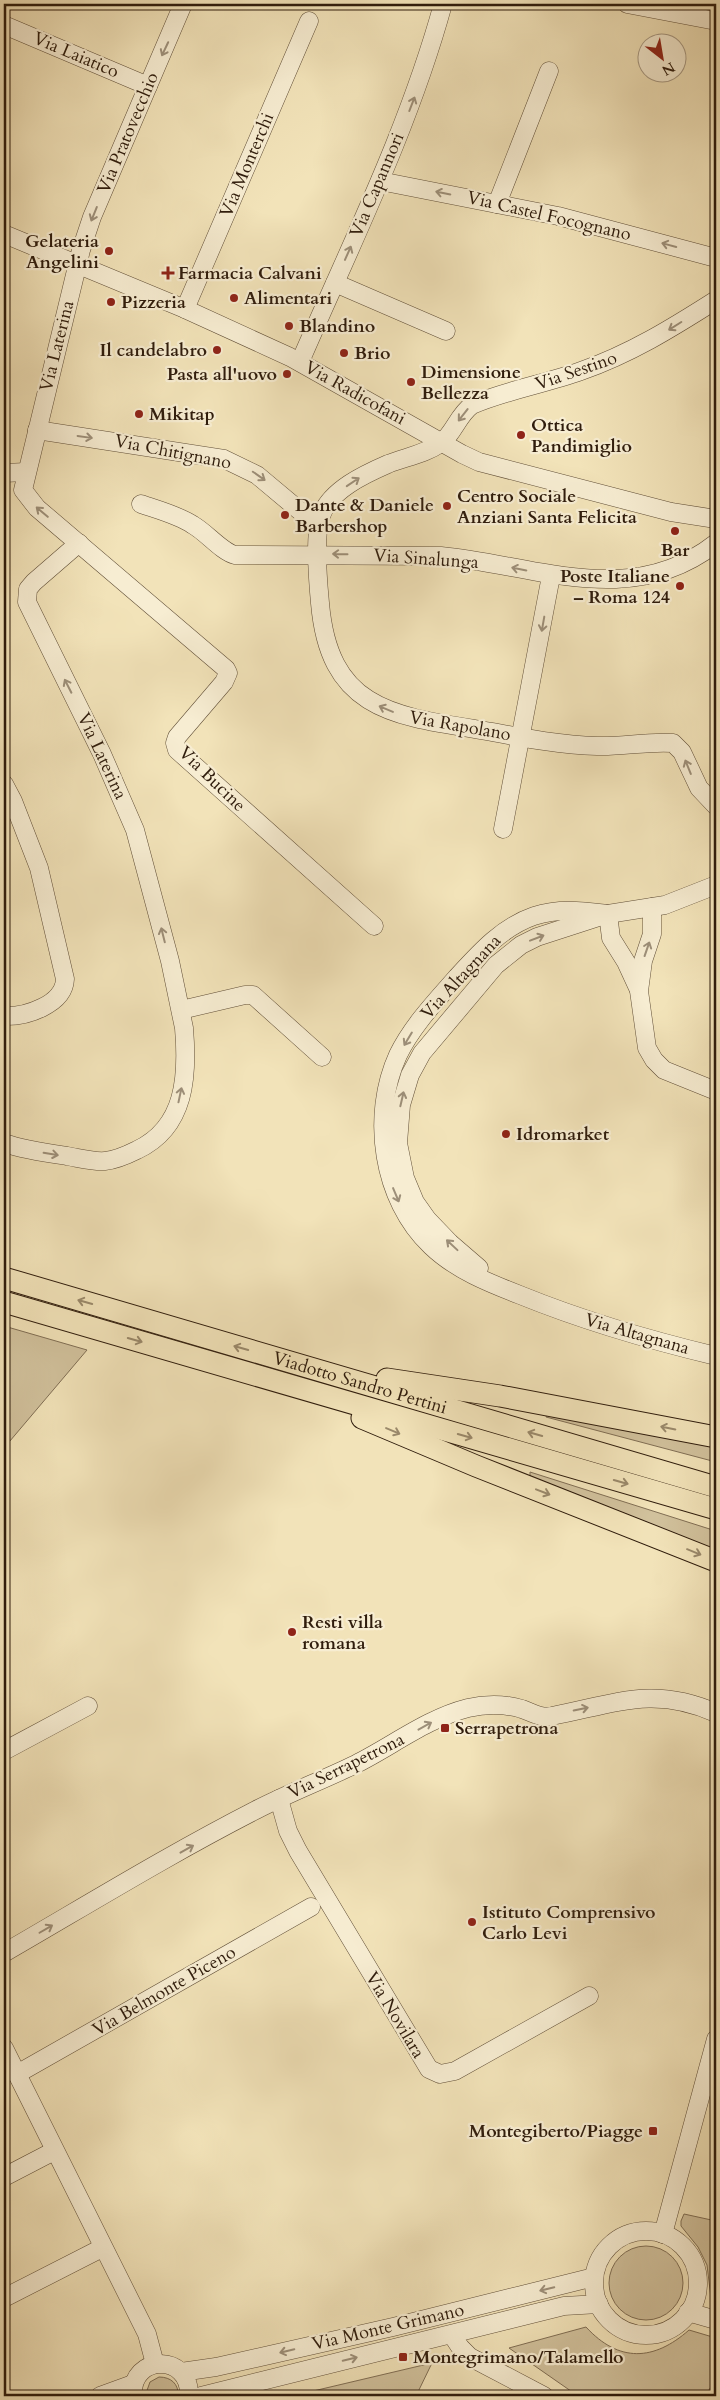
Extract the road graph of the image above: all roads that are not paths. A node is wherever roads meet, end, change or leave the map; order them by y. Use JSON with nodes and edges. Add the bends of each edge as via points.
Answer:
{"nodes":[{"id":1,"x":184,"y":4,"type":"edge"},
{"id":2,"x":443,"y":4,"type":"edge"},
{"id":3,"x":627,"y":4,"type":"edge"},
{"id":4,"x":309,"y":21,"type":"dead end"},
{"id":5,"x":716,"y":21,"type":"edge"},
{"id":6,"x":4,"y":25,"type":"edge"},
{"id":7,"x":549,"y":71,"type":"dead end"},
{"id":8,"x":148,"y":86,"type":"junction"},
{"id":9,"x":380,"y":180,"type":"junction"},
{"id":10,"x":498,"y":204,"type":"junction"},
{"id":11,"x":4,"y":234,"type":"edge"},
{"id":12,"x":716,"y":258,"type":"edge"},
{"id":13,"x":77,"y":264,"type":"junction"},
{"id":14,"x":334,"y":283,"type":"junction"},
{"id":15,"x":716,"y":300,"type":"edge"},
{"id":16,"x":185,"y":309,"type":"junction"},
{"id":17,"x":446,"y":331,"type":"dead end"},
{"id":18,"x":300,"y":362,"type":"junction"},
{"id":19,"x":37,"y":430,"type":"junction"},
{"id":20,"x":442,"y":442,"type":"junction"},
{"id":21,"x":26,"y":472,"type":"junction"},
{"id":22,"x":4,"y":473,"type":"edge"},
{"id":23,"x":141,"y":504,"type":"dead end"},
{"id":24,"x":716,"y":519,"type":"edge"},
{"id":25,"x":318,"y":526,"type":"junction"},
{"id":26,"x":79,"y":543,"type":"junction"},
{"id":27,"x":716,"y":543,"type":"edge"},
{"id":28,"x":319,"y":554,"type":"junction"},
{"id":29,"x":551,"y":576,"type":"junction"},
{"id":30,"x":520,"y":737,"type":"junction"},
{"id":31,"x":4,"y":784,"type":"edge"},
{"id":32,"x":716,"y":806,"type":"edge"},
{"id":33,"x":503,"y":829,"type":"dead end"},
{"id":34,"x":716,"y":886,"type":"edge"},
{"id":35,"x":652,"y":907,"type":"junction"},
{"id":36,"x":608,"y":914,"type":"junction"},
{"id":37,"x":374,"y":926,"type":"dead end"},
{"id":38,"x":495,"y":942,"type":"junction"},
{"id":39,"x":496,"y":965,"type":"junction"},
{"id":40,"x":478,"y":985,"type":"junction"},
{"id":41,"x":638,"y":991,"type":"junction"},
{"id":42,"x":181,"y":1010,"type":"junction"},
{"id":43,"x":4,"y":1016,"type":"edge"},
{"id":44,"x":322,"y":1057,"type":"dead end"},
{"id":45,"x":716,"y":1091,"type":"edge"},
{"id":46,"x":4,"y":1143,"type":"edge"},
{"id":47,"x":4,"y":1278,"type":"edge"},
{"id":48,"x":502,"y":1288,"type":"junction"},
{"id":49,"x":4,"y":1302,"type":"edge"},
{"id":50,"x":716,"y":1356,"type":"edge"},
{"id":51,"x":305,"y":1366,"type":"junction"},
{"id":52,"x":301,"y":1389,"type":"junction"},
{"id":53,"x":716,"y":1438,"type":"edge"},
{"id":54,"x":716,"y":1487,"type":"edge"},
{"id":55,"x":716,"y":1510,"type":"edge"},
{"id":56,"x":716,"y":1561,"type":"edge"},
{"id":57,"x":88,"y":1706,"type":"dead end"},
{"id":58,"x":716,"y":1713,"type":"edge"},
{"id":59,"x":4,"y":1751,"type":"edge"},
{"id":60,"x":280,"y":1799,"type":"junction"},
{"id":61,"x":311,"y":1907,"type":"dead end"},
{"id":62,"x":4,"y":1954,"type":"edge"},
{"id":63,"x":589,"y":1996,"type":"dead end"},
{"id":64,"x":716,"y":2040,"type":"edge"},
{"id":65,"x":4,"y":2051,"type":"edge"},
{"id":66,"x":16,"y":2074,"type":"junction"},
{"id":67,"x":54,"y":2151,"type":"junction"},
{"id":68,"x":4,"y":2177,"type":"edge"},
{"id":69,"x":663,"y":2234,"type":"junction"},
{"id":70,"x":102,"y":2248,"type":"junction"},
{"id":71,"x":594,"y":2277,"type":"junction"},
{"id":72,"x":4,"y":2298,"type":"edge"},
{"id":73,"x":599,"y":2304,"type":"junction"},
{"id":74,"x":688,"y":2312,"type":"junction"},
{"id":75,"x":716,"y":2320,"type":"edge"},
{"id":76,"x":452,"y":2335,"type":"junction"},
{"id":77,"x":155,"y":2364,"type":"junction"},
{"id":78,"x":181,"y":2372,"type":"junction"},
{"id":79,"x":133,"y":2390,"type":"edge"},
{"id":80,"x":100,"y":2396,"type":"edge"},
{"id":81,"x":189,"y":2396,"type":"edge"},
{"id":82,"x":201,"y":2396,"type":"edge"},
{"id":83,"x":544,"y":2396,"type":"edge"}],
"edges":[{"from":1,"to":8,"type":"street","name":"Via Pratovecchio","one_way":true},
{"from":9,"to":2,"type":"street","name":"Via Capannori","one_way":true,"via":[[421,79]]},
{"from":3,"to":5,"type":"street"},
{"from":4,"to":16,"type":"street","name":"Via Monterchi"},
{"from":6,"to":8,"type":"street","name":"Via Laiatico"},
{"from":7,"to":10,"type":"street"},
{"from":8,"to":13,"type":"street","name":"Via Pratovecchio","one_way":true,"via":[[92,217]]},
{"from":10,"to":9,"type":"street","name":"Via Castel Focognano","one_way":true},
{"from":14,"to":9,"type":"street","name":"Via Capannori","one_way":true},
{"from":12,"to":10,"type":"street","name":"Via Castel Focognano","one_way":true,"via":[[558,216]]},
{"from":11,"to":13,"type":"street","name":"Via Radicofani"},
{"from":13,"to":16,"type":"street","name":"Via Radicofani"},
{"from":13,"to":19,"type":"street","name":"Via Laterina"},
{"from":14,"to":17,"type":"street"},
{"from":14,"to":18,"type":"street","name":"Via Capannori"},
{"from":15,"to":20,"type":"street","name":"Via Sestino","one_way":true,"via":[[617,358],[472,405]]},
{"from":16,"to":18,"type":"street","name":"Via Radicofani"},
{"from":18,"to":20,"type":"street","name":"Via Radicofani"},
{"from":19,"to":21,"type":"street","name":"Via Laterina"},
{"from":19,"to":25,"type":"street","name":"Via Chitignano","one_way":true,"via":[[224,459],[257,474]]},
{"from":20,"to":24,"type":"street","name":"Via Radicofani","via":[[498,468],[671,512]]},
{"from":25,"to":20,"type":"street","name":"Via Rapolano","one_way":true,"via":[[330,502],[352,483],[383,466]]},
{"from":21,"to":22,"type":"street"},
{"from":26,"to":21,"type":"street","name":"Via Laterina","one_way":true,"via":[[27,498],[23,490]]},
{"from":23,"to":28,"type":"street","name":"Via Sinalunga","via":[[190,523],[230,554]]},
{"from":25,"to":28,"type":"street","name":"Via Rapolano"},
{"from":26,"to":37,"type":"street","name":"Via Bucine","via":[[228,673],[177,737],[177,750]]},
{"from":42,"to":26,"type":"street","name":"Via Laterina","one_way":true,"via":[[136,830],[27,602],[28,589],[34,582]]},
{"from":27,"to":29,"type":"street","name":"Via Sinalunga","via":[[683,564],[644,576],[606,580]]},
{"from":29,"to":28,"type":"street","name":"Via Sinalunga","one_way":true,"via":[[449,557]]},
{"from":30,"to":28,"type":"street","name":"Via Rapolano","one_way":true,"via":[[406,718],[362,696],[343,677],[326,642],[319,594]]},
{"from":29,"to":30,"type":"street","one_way":true},
{"from":32,"to":30,"type":"street","name":"Via Rapolano","one_way":true,"via":[[699,788],[682,752],[673,743],[599,746]]},
{"from":30,"to":33,"type":"street"},
{"from":31,"to":43,"type":"street","via":[[41,874],[65,982],[57,996],[42,1007],[22,1015]]},
{"from":34,"to":35,"type":"street","via":[[678,902]]},
{"from":35,"to":36,"type":"street"},
{"from":41,"to":35,"type":"street","one_way":true,"via":[[652,934]]},
{"from":36,"to":38,"type":"street","name":"Via Altagnana","via":[[566,910],[551,912],[528,919]]},
{"from":39,"to":36,"type":"street","name":"Via Altagnana","one_way":true,"via":[[530,940]]},
{"from":36,"to":41,"type":"street","via":[[611,938]]},
{"from":38,"to":39,"type":"street","via":[[492,958]]},
{"from":38,"to":40,"type":"street","via":[[476,972]]},
{"from":38,"to":48,"type":"street","name":"Via Altagnana","one_way":true,"via":[[447,989],[406,1041],[391,1074],[383,1128],[390,1178],[400,1204],[415,1228],[445,1258]]},
{"from":39,"to":40,"type":"street","name":"Via Altagnana"},
{"from":48,"to":40,"type":"street","name":"Via Altagnana","one_way":true,"via":[[450,1244],[424,1215],[407,1184],[398,1143],[401,1105],[410,1075],[428,1045]]},
{"from":41,"to":45,"type":"street","via":[[647,1048],[654,1060],[664,1070]]},
{"from":42,"to":44,"type":"street","via":[[245,995],[253,996]]},
{"from":46,"to":42,"type":"street","name":"Via Laterina","one_way":true,"via":[[100,1161],[118,1158],[155,1141],[172,1119],[182,1091],[186,1055]]},
{"from":51,"to":47,"type":"main road","name":"Viadotto Sandro Pertini","one_way":true},
{"from":48,"to":50,"type":"street","name":"Via Altagnana","via":[[600,1325]]},
{"from":49,"to":52,"type":"main road","name":"Viadotto Sandro Pertini","one_way":true},
{"from":53,"to":51,"type":"main road","one_way":true,"via":[[500,1396]]},
{"from":54,"to":51,"type":"main road","name":"Viadotto Sandro Pertini","one_way":true},
{"from":52,"to":55,"type":"main road","name":"Viadotto Sandro Pertini","one_way":true},
{"from":52,"to":56,"type":"main road","one_way":true,"via":[[451,1456]]},
{"from":57,"to":59,"type":"street"},
{"from":60,"to":58,"type":"street","name":"Via Serrapetrona","one_way":true,"via":[[373,1755],[444,1716],[476,1706],[513,1707],[542,1717],[622,1701],[663,1697]]},
{"from":62,"to":60,"type":"street","name":"Via Serrapetrona","one_way":true},
{"from":60,"to":63,"type":"street","name":"Via Novilara","via":[[288,1831],[298,1851],[429,2069],[440,2074],[455,2071]]},
{"from":61,"to":66,"type":"street","name":"Via Belmonte Piceno"},
{"from":64,"to":69,"type":"street"},
{"from":65,"to":66,"type":"street"},
{"from":66,"to":67,"type":"street"},
{"from":67,"to":68,"type":"street"},
{"from":67,"to":70,"type":"street"},
{"from":69,"to":71,"type":"street","via":[[646,2231],[622,2236],[604,2253]]},
{"from":69,"to":74,"type":"street","via":[[680,2244],[696,2268],[696,2291]]},
{"from":70,"to":72,"type":"street"},
{"from":70,"to":77,"type":"street","via":[[147,2334]]},
{"from":71,"to":73,"type":"street"},
{"from":71,"to":78,"type":"street","name":"Via Monte Grimano","one_way":true,"via":[[393,2327]]},
{"from":73,"to":74,"type":"street","via":[[617,2326],[640,2334],[664,2331]]},
{"from":73,"to":76,"type":"street","name":"Via Monte Grimano","via":[[570,2305]]},
{"from":74,"to":75,"type":"street"},
{"from":82,"to":76,"type":"street","name":"Via Monte Grimano","one_way":true},
{"from":76,"to":83,"type":"street","via":[[463,2351],[476,2361]]},
{"from":77,"to":78,"type":"street","via":[[174,2367]]},
{"from":77,"to":79,"type":"street","via":[[142,2371]]},
{"from":78,"to":81,"type":"street","via":[[188,2383]]},
{"from":79,"to":80,"type":"street"}]}
